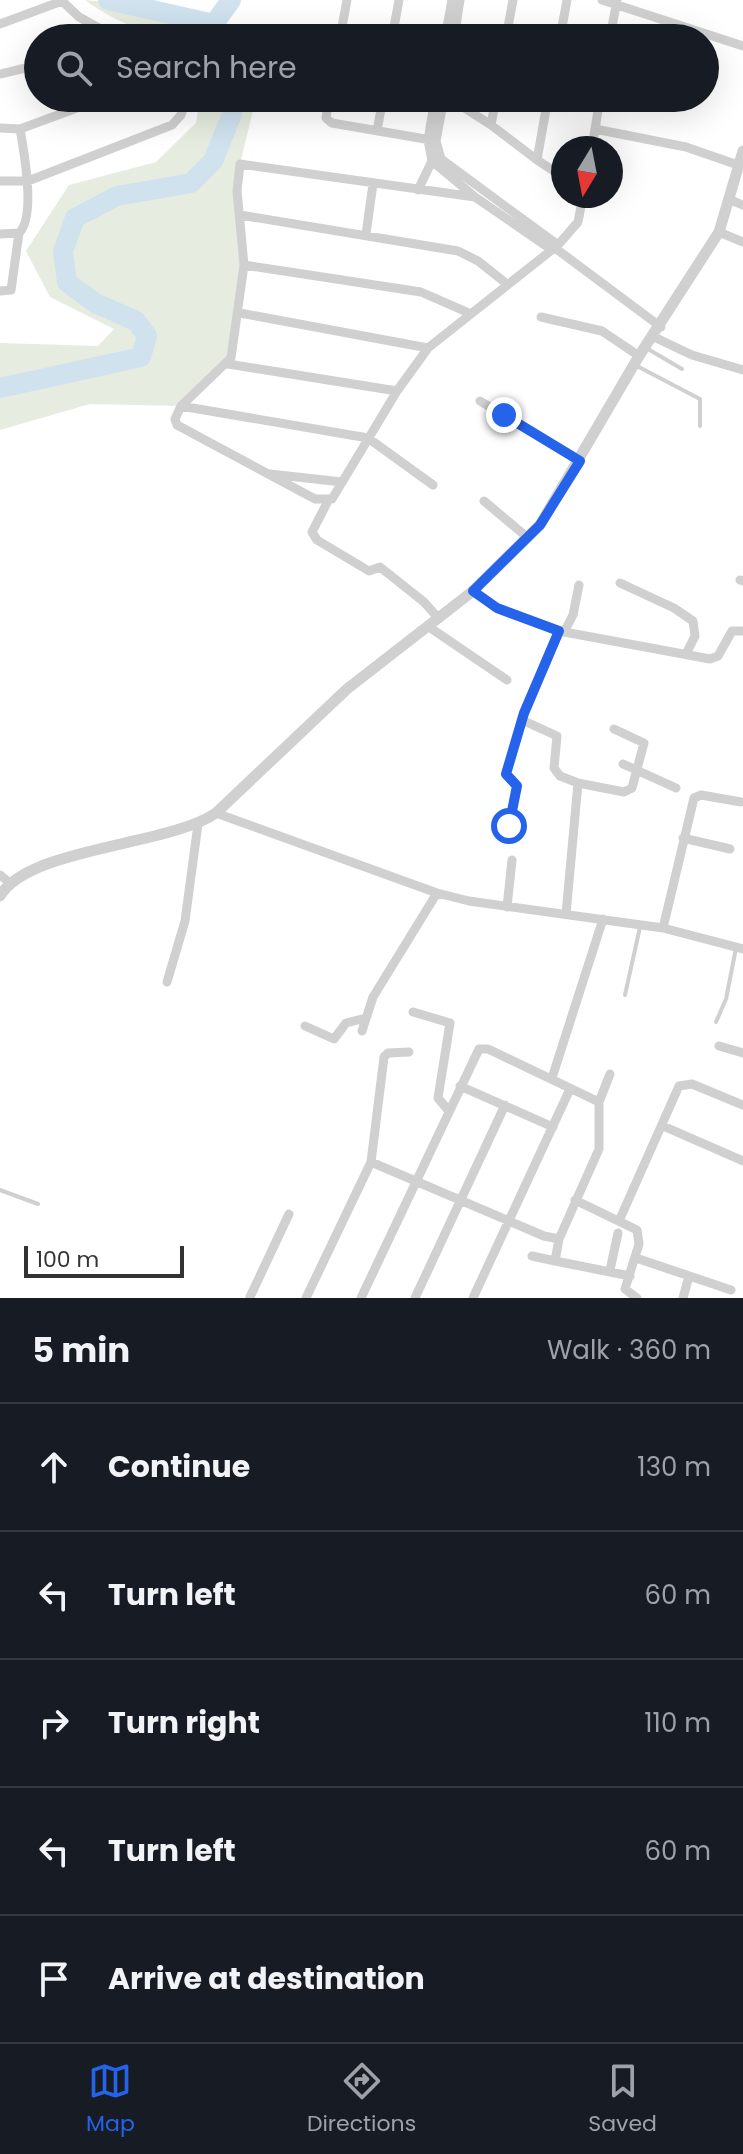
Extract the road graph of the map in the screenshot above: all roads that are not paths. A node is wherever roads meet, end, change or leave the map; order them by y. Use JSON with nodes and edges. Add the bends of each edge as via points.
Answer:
{"nodes":[{"id":1,"x":62,"y":0,"type":"edge"},
{"id":2,"x":347,"y":0,"type":"edge"},
{"id":3,"x":399,"y":0,"type":"edge"},
{"id":4,"x":452,"y":0,"type":"edge"},
{"id":5,"x":460,"y":0,"type":"edge"},
{"id":6,"x":513,"y":0,"type":"edge"},
{"id":7,"x":567,"y":0,"type":"edge"},
{"id":8,"x":602,"y":0,"type":"edge"},
{"id":9,"x":617,"y":2,"type":"edge"},
{"id":10,"x":0,"y":24,"type":"edge"},
{"id":11,"x":94,"y":24,"type":"edge"},
{"id":12,"x":343,"y":24,"type":"edge"},
{"id":13,"x":395,"y":24,"type":"edge"},
{"id":14,"x":448,"y":24,"type":"edge"},
{"id":15,"x":456,"y":24,"type":"edge"},
{"id":16,"x":509,"y":24,"type":"edge"},
{"id":17,"x":563,"y":24,"type":"edge"},
{"id":18,"x":613,"y":24,"type":"edge"},
{"id":19,"x":680,"y":24,"type":"edge"},
{"id":20,"x":719,"y":38,"type":"edge"},
{"id":21,"x":743,"y":46,"type":"edge"},
{"id":22,"x":24,"y":68,"type":"edge"},
{"id":23,"x":0,"y":74,"type":"edge"},
{"id":24,"x":66,"y":112,"type":"edge"},
{"id":25,"x":182,"y":112,"type":"edge"},
{"id":26,"x":327,"y":112,"type":"edge"},
{"id":27,"x":380,"y":112,"type":"edge"},
{"id":28,"x":434,"y":112,"type":"edge"},
{"id":29,"x":441,"y":112,"type":"edge"},
{"id":30,"x":469,"y":112,"type":"edge"},
{"id":31,"x":493,"y":112,"type":"edge"},
{"id":32,"x":546,"y":112,"type":"edge"},
{"id":33,"x":598,"y":112,"type":"edge"},
{"id":34,"x":491,"y":125,"type":"junction"},
{"id":35,"x":0,"y":128,"type":"edge"},
{"id":36,"x":20,"y":129,"type":"junction"},
{"id":37,"x":595,"y":129,"type":"junction"},
{"id":38,"x":377,"y":131,"type":"junction"},
{"id":39,"x":594,"y":136,"type":"edge"},
{"id":40,"x":432,"y":140,"type":"junction"},
{"id":41,"x":743,"y":151,"type":"edge"},
{"id":42,"x":537,"y":160,"type":"junction"},
{"id":43,"x":432,"y":161,"type":"junction"},
{"id":44,"x":738,"y":165,"type":"junction"},
{"id":45,"x":551,"y":169,"type":"edge"},
{"id":46,"x":0,"y":181,"type":"edge"},
{"id":47,"x":28,"y":181,"type":"junction"},
{"id":48,"x":373,"y":184,"type":"junction"},
{"id":49,"x":418,"y":190,"type":"junction"},
{"id":50,"x":475,"y":197,"type":"junction"},
{"id":51,"x":728,"y":199,"type":"junction"},
{"id":52,"x":743,"y":205,"type":"edge"},
{"id":53,"x":581,"y":208,"type":"edge"},
{"id":54,"x":240,"y":215,"type":"junction"},
{"id":55,"x":719,"y":232,"type":"junction"},
{"id":56,"x":19,"y":233,"type":"junction"},
{"id":57,"x":0,"y":234,"type":"edge"},
{"id":58,"x":366,"y":234,"type":"junction"},
{"id":59,"x":743,"y":242,"type":"edge"},
{"id":60,"x":555,"y":248,"type":"junction"},
{"id":61,"x":244,"y":265,"type":"junction"},
{"id":62,"x":507,"y":284,"type":"junction"},
{"id":63,"x":0,"y":291,"type":"edge"},
{"id":64,"x":240,"y":313,"type":"junction"},
{"id":65,"x":469,"y":313,"type":"junction"},
{"id":66,"x":541,"y":317,"type":"dead end"},
{"id":67,"x":657,"y":332,"type":"junction"},
{"id":68,"x":428,"y":348,"type":"junction"},
{"id":69,"x":640,"y":356,"type":"junction"},
{"id":70,"x":228,"y":364,"type":"junction"},
{"id":71,"x":682,"y":369,"type":"dead end"},
{"id":72,"x":743,"y":370,"type":"edge"},
{"id":73,"x":397,"y":391,"type":"junction"},
{"id":74,"x":480,"y":401,"type":"dead end"},
{"id":75,"x":181,"y":406,"type":"junction"},
{"id":76,"x":700,"y":426,"type":"dead end"},
{"id":77,"x":368,"y":438,"type":"junction"},
{"id":78,"x":580,"y":461,"type":"junction"},
{"id":79,"x":268,"y":474,"type":"junction"},
{"id":80,"x":342,"y":482,"type":"junction"},
{"id":81,"x":433,"y":485,"type":"dead end"},
{"id":82,"x":328,"y":501,"type":"junction"},
{"id":83,"x":484,"y":501,"type":"dead end"},
{"id":84,"x":528,"y":538,"type":"junction"},
{"id":85,"x":620,"y":583,"type":"dead end"},
{"id":86,"x":579,"y":585,"type":"dead end"},
{"id":87,"x":473,"y":591,"type":"junction"},
{"id":88,"x":439,"y":619,"type":"junction"},
{"id":89,"x":429,"y":627,"type":"junction"},
{"id":90,"x":561,"y":631,"type":"junction"},
{"id":91,"x":743,"y":631,"type":"edge"},
{"id":92,"x":686,"y":654,"type":"junction"},
{"id":93,"x":507,"y":680,"type":"dead end"},
{"id":94,"x":522,"y":720,"type":"junction"},
{"id":95,"x":614,"y":729,"type":"dead end"},
{"id":96,"x":623,"y":764,"type":"dead end"},
{"id":97,"x":638,"y":769,"type":"junction"},
{"id":98,"x":578,"y":783,"type":"junction"},
{"id":99,"x":676,"y":788,"type":"dead end"},
{"id":100,"x":741,"y":802,"type":"edge"},
{"id":101,"x":216,"y":813,"type":"junction"},
{"id":102,"x":198,"y":824,"type":"junction"},
{"id":103,"x":509,"y":826,"type":"dead end"},
{"id":104,"x":683,"y":838,"type":"junction"},
{"id":105,"x":730,"y":849,"type":"dead end"},
{"id":106,"x":512,"y":860,"type":"dead end"},
{"id":107,"x":5,"y":879,"type":"edge"},
{"id":108,"x":437,"y":893,"type":"junction"},
{"id":109,"x":0,"y":896,"type":"edge"},
{"id":110,"x":507,"y":907,"type":"junction"},
{"id":111,"x":566,"y":914,"type":"junction"},
{"id":112,"x":603,"y":919,"type":"junction"},
{"id":113,"x":641,"y":924,"type":"junction"},
{"id":114,"x":663,"y":928,"type":"junction"},
{"id":115,"x":740,"y":948,"type":"edge"},
{"id":116,"x":167,"y":982,"type":"dead end"},
{"id":117,"x":625,"y":995,"type":"dead end"},
{"id":118,"x":413,"y":1012,"type":"dead end"},
{"id":119,"x":366,"y":1018,"type":"junction"},
{"id":120,"x":716,"y":1022,"type":"dead end"},
{"id":121,"x":305,"y":1026,"type":"dead end"},
{"id":122,"x":362,"y":1031,"type":"dead end"},
{"id":123,"x":719,"y":1046,"type":"dead end"},
{"id":124,"x":409,"y":1052,"type":"dead end"},
{"id":125,"x":743,"y":1053,"type":"edge"},
{"id":126,"x":610,"y":1074,"type":"dead end"},
{"id":127,"x":552,"y":1078,"type":"junction"},
{"id":128,"x":460,"y":1086,"type":"junction"},
{"id":129,"x":570,"y":1089,"type":"junction"},
{"id":130,"x":599,"y":1102,"type":"junction"},
{"id":131,"x":505,"y":1105,"type":"junction"},
{"id":132,"x":743,"y":1105,"type":"edge"},
{"id":133,"x":448,"y":1110,"type":"junction"},
{"id":134,"x":663,"y":1126,"type":"junction"},
{"id":135,"x":553,"y":1127,"type":"junction"},
{"id":136,"x":743,"y":1161,"type":"edge"},
{"id":137,"x":371,"y":1162,"type":"junction"},
{"id":138,"x":415,"y":1179,"type":"junction"},
{"id":139,"x":0,"y":1190,"type":"edge"},
{"id":140,"x":459,"y":1200,"type":"junction"},
{"id":141,"x":575,"y":1200,"type":"junction"},
{"id":142,"x":38,"y":1204,"type":"dead end"},
{"id":143,"x":289,"y":1214,"type":"dead end"},
{"id":144,"x":619,"y":1221,"type":"junction"},
{"id":145,"x":510,"y":1222,"type":"junction"},
{"id":146,"x":618,"y":1233,"type":"dead end"},
{"id":147,"x":559,"y":1239,"type":"junction"},
{"id":148,"x":532,"y":1256,"type":"dead end"},
{"id":149,"x":636,"y":1258,"type":"junction"},
{"id":150,"x":555,"y":1261,"type":"junction"},
{"id":151,"x":610,"y":1270,"type":"junction"},
{"id":152,"x":630,"y":1276,"type":"junction"},
{"id":153,"x":689,"y":1276,"type":"junction"},
{"id":154,"x":731,"y":1290,"type":"dead end"},
{"id":155,"x":240,"y":1292,"type":"dead end"},
{"id":156,"x":251,"y":1298,"type":"edge"},
{"id":157,"x":306,"y":1298,"type":"edge"},
{"id":158,"x":361,"y":1298,"type":"edge"},
{"id":159,"x":415,"y":1298,"type":"edge"},
{"id":160,"x":473,"y":1298,"type":"edge"},
{"id":161,"x":637,"y":1298,"type":"edge"},
{"id":162,"x":683,"y":1298,"type":"edge"}],
"edges":[{"from":1,"to":10,"type":"street"},
{"from":1,"to":11,"type":"street"},
{"from":2,"to":12,"type":"street"},
{"from":3,"to":13,"type":"street"},
{"from":4,"to":14,"type":"street"},
{"from":5,"to":15,"type":"street"},
{"from":6,"to":16,"type":"street"},
{"from":7,"to":17,"type":"street"},
{"from":8,"to":9,"type":"street"},
{"from":9,"to":18,"type":"street"},
{"from":9,"to":19,"type":"street"},
{"from":20,"to":21,"type":"street"},
{"from":22,"to":23,"type":"street"},
{"from":24,"to":36,"type":"street"},
{"from":25,"to":47,"type":"street","via":[[172,125]]},
{"from":26,"to":38,"type":"street","via":[[330,121]]},
{"from":27,"to":38,"type":"street"},
{"from":28,"to":40,"type":"street"},
{"from":29,"to":40,"type":"street"},
{"from":30,"to":34,"type":"street"},
{"from":31,"to":34,"type":"street"},
{"from":32,"to":42,"type":"street"},
{"from":33,"to":37,"type":"street"},
{"from":34,"to":42,"type":"street"},
{"from":35,"to":36,"type":"street"},
{"from":36,"to":47,"type":"street"},
{"from":37,"to":39,"type":"street"},
{"from":37,"to":44,"type":"street","via":[[686,147]]},
{"from":38,"to":40,"type":"street"},
{"from":40,"to":43,"type":"street"},
{"from":40,"to":60,"type":"street","via":[[441,159]]},
{"from":41,"to":44,"type":"street"},
{"from":42,"to":45,"type":"street"},
{"from":43,"to":49,"type":"street"},
{"from":43,"to":50,"type":"street"},
{"from":44,"to":51,"type":"street"},
{"from":46,"to":47,"type":"street"},
{"from":47,"to":56,"type":"street"},
{"from":48,"to":49,"type":"street"},
{"from":48,"to":54,"type":"street","via":[[240,164]]},
{"from":48,"to":58,"type":"street"},
{"from":49,"to":50,"type":"street"},
{"from":50,"to":60,"type":"street"},
{"from":51,"to":52,"type":"street"},
{"from":51,"to":55,"type":"street"},
{"from":53,"to":60,"type":"street","via":[[578,222]]},
{"from":54,"to":58,"type":"street"},
{"from":54,"to":61,"type":"street"},
{"from":55,"to":59,"type":"street"},
{"from":55,"to":67,"type":"street"},
{"from":56,"to":57,"type":"street"},
{"from":56,"to":63,"type":"street","via":[[11,290]]},
{"from":58,"to":62,"type":"street","via":[[465,254]]},
{"from":60,"to":62,"type":"street"},
{"from":60,"to":67,"type":"street"},
{"from":61,"to":64,"type":"street"},
{"from":61,"to":65,"type":"street","via":[[421,292]]},
{"from":62,"to":65,"type":"street"},
{"from":64,"to":68,"type":"street"},
{"from":64,"to":70,"type":"street"},
{"from":65,"to":68,"type":"street"},
{"from":66,"to":69,"type":"street","via":[[602,331]]},
{"from":67,"to":69,"type":"street"},
{"from":67,"to":72,"type":"street","via":[[692,355]]},
{"from":68,"to":73,"type":"street"},
{"from":69,"to":71,"type":"lane"},
{"from":69,"to":76,"type":"lane","via":[[700,399]]},
{"from":69,"to":78,"type":"street"},
{"from":70,"to":73,"type":"street"},
{"from":70,"to":75,"type":"street"},
{"from":73,"to":77,"type":"street"},
{"from":74,"to":78,"type":"street"},
{"from":75,"to":77,"type":"street"},
{"from":75,"to":79,"type":"street","via":[[175,419],[181,428]]},
{"from":77,"to":80,"type":"street"},
{"from":77,"to":81,"type":"street"},
{"from":78,"to":84,"type":"street"},
{"from":79,"to":80,"type":"street"},
{"from":79,"to":82,"type":"street"},
{"from":80,"to":82,"type":"street"},
{"from":82,"to":88,"type":"street","via":[[312,532],[317,540],[369,571],[380,567]]},
{"from":83,"to":84,"type":"street"},
{"from":84,"to":87,"type":"street"},
{"from":85,"to":92,"type":"street","via":[[693,621],[695,636]]},
{"from":86,"to":90,"type":"street","via":[[573,615]]},
{"from":87,"to":88,"type":"street"},
{"from":87,"to":90,"type":"street","via":[[497,608]]},
{"from":88,"to":89,"type":"street"},
{"from":89,"to":93,"type":"street"},
{"from":89,"to":101,"type":"street","via":[[347,689]]},
{"from":90,"to":92,"type":"street"},
{"from":90,"to":94,"type":"street"},
{"from":91,"to":92,"type":"street","via":[[727,635],[714,659]]},
{"from":94,"to":98,"type":"street","via":[[557,736],[554,768]]},
{"from":94,"to":103,"type":"street","via":[[506,774],[517,786]]},
{"from":95,"to":97,"type":"street","via":[[644,743]]},
{"from":96,"to":97,"type":"street"},
{"from":97,"to":98,"type":"street","via":[[627,792]]},
{"from":97,"to":99,"type":"street"},
{"from":98,"to":111,"type":"street"},
{"from":100,"to":104,"type":"street","via":[[696,796]]},
{"from":101,"to":102,"type":"street"},
{"from":101,"to":108,"type":"street"},
{"from":102,"to":107,"type":"street"},
{"from":102,"to":116,"type":"street","via":[[185,921]]},
{"from":104,"to":105,"type":"street"},
{"from":104,"to":114,"type":"street"},
{"from":106,"to":110,"type":"street"},
{"from":107,"to":109,"type":"street"},
{"from":108,"to":110,"type":"street"},
{"from":108,"to":119,"type":"street","via":[[373,997]]},
{"from":110,"to":111,"type":"street"},
{"from":111,"to":112,"type":"street"},
{"from":112,"to":113,"type":"street"},
{"from":112,"to":127,"type":"street"},
{"from":113,"to":114,"type":"street"},
{"from":113,"to":117,"type":"lane"},
{"from":114,"to":115,"type":"street"},
{"from":115,"to":120,"type":"lane"},
{"from":118,"to":133,"type":"street","via":[[450,1023],[438,1098]]},
{"from":119,"to":121,"type":"street","via":[[346,1023],[334,1039]]},
{"from":119,"to":122,"type":"street"},
{"from":123,"to":125,"type":"street"},
{"from":124,"to":137,"type":"street","via":[[384,1057]]},
{"from":126,"to":130,"type":"street"},
{"from":127,"to":128,"type":"street","via":[[483,1047]]},
{"from":127,"to":129,"type":"street"},
{"from":128,"to":131,"type":"street"},
{"from":128,"to":133,"type":"street"},
{"from":129,"to":130,"type":"street"},
{"from":129,"to":135,"type":"street"},
{"from":130,"to":141,"type":"street","via":[[599,1149]]},
{"from":131,"to":135,"type":"street"},
{"from":131,"to":140,"type":"street"},
{"from":132,"to":134,"type":"street","via":[[682,1083]]},
{"from":133,"to":138,"type":"street"},
{"from":134,"to":136,"type":"street"},
{"from":134,"to":144,"type":"street"},
{"from":135,"to":145,"type":"street"},
{"from":137,"to":138,"type":"street"},
{"from":137,"to":157,"type":"street"},
{"from":138,"to":140,"type":"street"},
{"from":138,"to":158,"type":"street"},
{"from":139,"to":142,"type":"lane"},
{"from":140,"to":145,"type":"street"},
{"from":140,"to":159,"type":"street"},
{"from":141,"to":144,"type":"street"},
{"from":141,"to":147,"type":"street"},
{"from":143,"to":156,"type":"street"},
{"from":144,"to":149,"type":"street","via":[[639,1235]]},
{"from":145,"to":147,"type":"street"},
{"from":145,"to":160,"type":"street"},
{"from":146,"to":151,"type":"street"},
{"from":147,"to":150,"type":"street"},
{"from":148,"to":150,"type":"street"},
{"from":149,"to":152,"type":"street"},
{"from":149,"to":153,"type":"street"},
{"from":150,"to":151,"type":"street"},
{"from":151,"to":152,"type":"street"},
{"from":152,"to":161,"type":"street","via":[[625,1289]]},
{"from":153,"to":154,"type":"street"},
{"from":153,"to":162,"type":"street"},
{"from":155,"to":156,"type":"street"}]}
